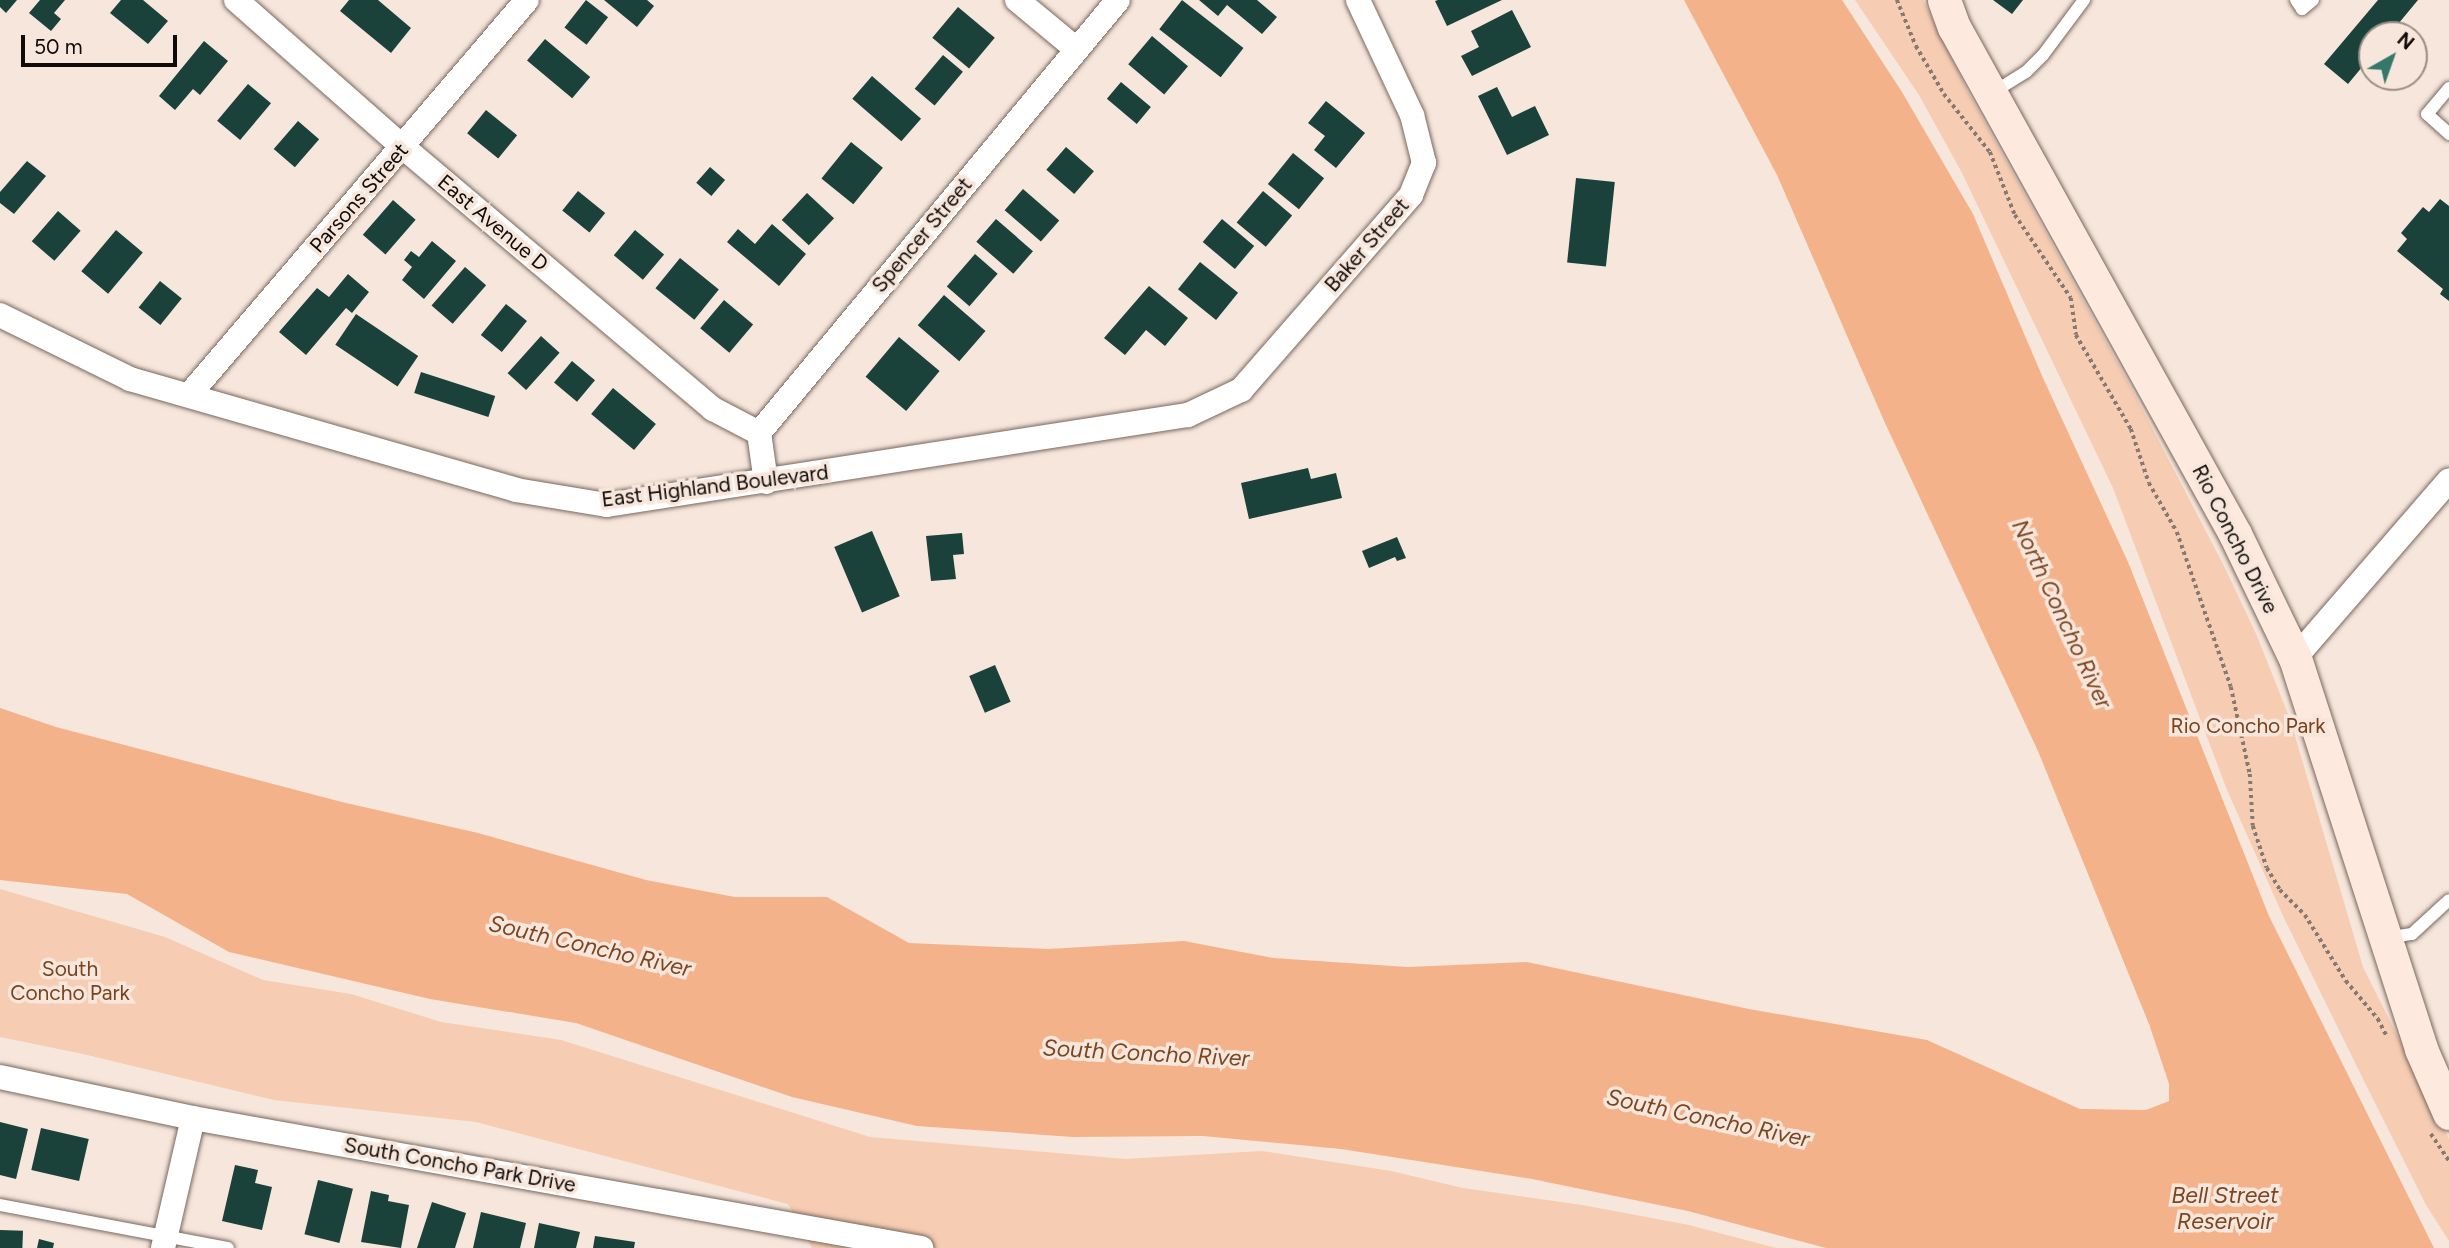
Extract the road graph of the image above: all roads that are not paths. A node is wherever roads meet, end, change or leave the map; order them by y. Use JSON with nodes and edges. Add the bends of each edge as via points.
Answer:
{"nodes":[{"id":1,"x":236,"y":0,"type":"edge"},
{"id":2,"x":527,"y":0,"type":"edge"},
{"id":3,"x":1017,"y":0,"type":"edge"},
{"id":4,"x":1118,"y":0,"type":"edge"},
{"id":5,"x":1358,"y":0,"type":"edge"},
{"id":6,"x":1944,"y":0,"type":"edge"},
{"id":7,"x":2084,"y":0,"type":"edge"},
{"id":8,"x":1076,"y":49,"type":"junction"},
{"id":9,"x":2449,"y":88,"type":"edge"},
{"id":10,"x":1991,"y":94,"type":"junction"},
{"id":11,"x":2449,"y":134,"type":"edge"},
{"id":12,"x":403,"y":147,"type":"junction"},
{"id":13,"x":0,"y":315,"type":"edge"},
{"id":14,"x":1241,"y":390,"type":"joint"},
{"id":15,"x":190,"y":394,"type":"junction"},
{"id":16,"x":759,"y":433,"type":"junction"},
{"id":17,"x":2449,"y":480,"type":"edge"},
{"id":18,"x":766,"y":482,"type":"junction"},
{"id":19,"x":2295,"y":659,"type":"junction"},
{"id":20,"x":2449,"y":900,"type":"edge"},
{"id":21,"x":2385,"y":938,"type":"junction"},
{"id":22,"x":0,"y":1077,"type":"edge"},
{"id":23,"x":193,"y":1118,"type":"junction"},
{"id":24,"x":2439,"y":1122,"type":"edge"},
{"id":25,"x":0,"y":1205,"type":"edge"},
{"id":26,"x":165,"y":1242,"type":"edge"},
{"id":27,"x":228,"y":1248,"type":"edge"},
{"id":28,"x":921,"y":1248,"type":"edge"}],
"edges":[{"from":1,"to":12,"type":"street","name":"East Avenue D"},
{"from":2,"to":12,"type":"street","name":"Parsons Street"},
{"from":3,"to":8,"type":"street"},
{"from":4,"to":8,"type":"street","name":"Spencer Street"},
{"from":5,"to":14,"type":"street","name":"Baker Street","via":[[1412,115],[1424,163],[1411,195]]},
{"from":6,"to":10,"type":"street","name":"Rio Concho Drive"},
{"from":7,"to":10,"type":"lane","via":[[2043,55]]},
{"from":8,"to":16,"type":"street","name":"Spencer Street"},
{"from":9,"to":11,"type":"lane","via":[[2427,114]]},
{"from":10,"to":19,"type":"street","name":"Rio Concho Drive","via":[[2235,534]]},
{"from":12,"to":15,"type":"street","name":"Parsons Street"},
{"from":12,"to":16,"type":"street","name":"East Avenue D","via":[[713,409]]},
{"from":13,"to":15,"type":"street","name":"East Highland Boulevard","via":[[130,379]]},
{"from":14,"to":18,"type":"street","name":"East Highland Boulevard","via":[[1188,415]]},
{"from":15,"to":18,"type":"street","name":"East Highland Boulevard","via":[[516,490],[607,505]]},
{"from":16,"to":18,"type":"street"},
{"from":17,"to":19,"type":"street"},
{"from":19,"to":21,"type":"street","name":"Rio Concho Drive"},
{"from":20,"to":21,"type":"lane","via":[[2412,934]]},
{"from":21,"to":24,"type":"street","name":"Rio Concho Drive"},
{"from":22,"to":23,"type":"street","name":"South Concho Park Drive"},
{"from":23,"to":26,"type":"street"},
{"from":23,"to":28,"type":"street","name":"South Concho Park Drive"},
{"from":25,"to":26,"type":"lane"},
{"from":26,"to":27,"type":"lane"}]}
